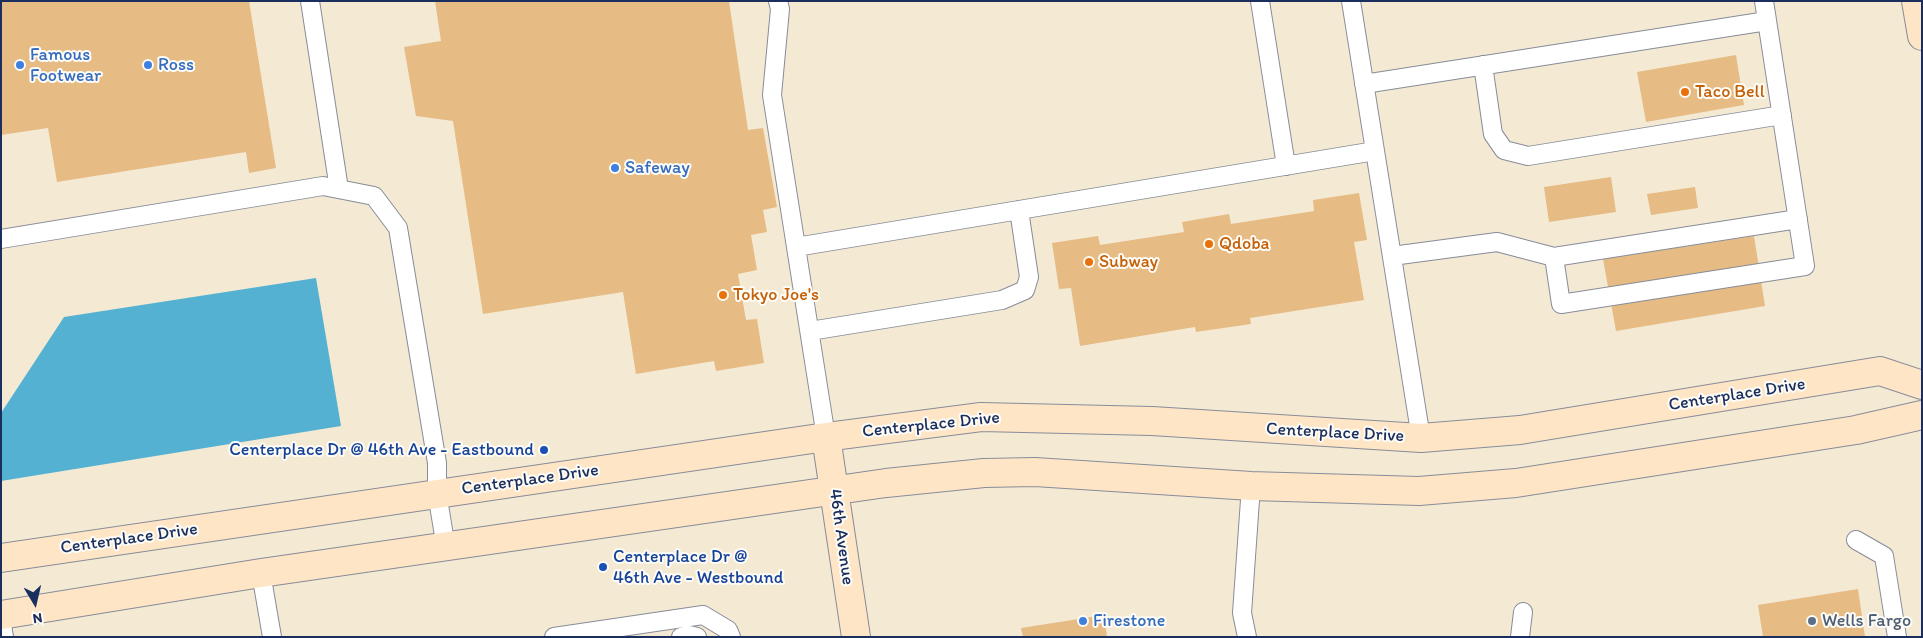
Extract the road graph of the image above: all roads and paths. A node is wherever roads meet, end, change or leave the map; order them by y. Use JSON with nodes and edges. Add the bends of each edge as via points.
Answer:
{"nodes":[{"id":1,"x":310,"y":1,"type":"edge"},
{"id":2,"x":778,"y":1,"type":"edge"},
{"id":3,"x":1260,"y":1,"type":"edge"},
{"id":4,"x":1351,"y":1,"type":"edge"},
{"id":5,"x":1764,"y":1,"type":"edge"},
{"id":6,"x":1916,"y":1,"type":"edge"},
{"id":7,"x":1767,"y":21,"type":"junction"},
{"id":8,"x":1922,"y":36,"type":"edge"},
{"id":9,"x":1483,"y":65,"type":"junction"},
{"id":10,"x":1364,"y":84,"type":"junction"},
{"id":11,"x":1782,"y":115,"type":"junction"},
{"id":12,"x":1375,"y":151,"type":"junction"},
{"id":13,"x":1286,"y":166,"type":"junction"},
{"id":14,"x":339,"y":189,"type":"junction"},
{"id":15,"x":1019,"y":210,"type":"junction"},
{"id":16,"x":1798,"y":219,"type":"junction"},
{"id":17,"x":1,"y":239,"type":"edge"},
{"id":18,"x":796,"y":247,"type":"junction"},
{"id":19,"x":1392,"y":256,"type":"junction"},
{"id":20,"x":1554,"y":258,"type":"junction"},
{"id":21,"x":810,"y":331,"type":"junction"},
{"id":22,"x":1922,"y":385,"type":"edge"},
{"id":23,"x":1922,"y":415,"type":"edge"},
{"id":24,"x":826,"y":437,"type":"junction"},
{"id":25,"x":1421,"y":438,"type":"junction"},
{"id":26,"x":1250,"y":486,"type":"junction"},
{"id":27,"x":834,"y":489,"type":"junction"},
{"id":28,"x":437,"y":493,"type":"junction"},
{"id":29,"x":1856,"y":540,"type":"dead end"},
{"id":30,"x":446,"y":548,"type":"junction"},
{"id":31,"x":1,"y":558,"type":"edge"},
{"id":32,"x":262,"y":573,"type":"junction"},
{"id":33,"x":1523,"y":612,"type":"dead end"},
{"id":34,"x":1,"y":615,"type":"edge"},
{"id":35,"x":1,"y":619,"type":"edge"},
{"id":36,"x":586,"y":634,"type":"edge"},
{"id":37,"x":4,"y":637,"type":"edge"},
{"id":38,"x":272,"y":637,"type":"edge"},
{"id":39,"x":554,"y":637,"type":"edge"},
{"id":40,"x":681,"y":637,"type":"edge"},
{"id":41,"x":697,"y":637,"type":"edge"},
{"id":42,"x":731,"y":637,"type":"edge"},
{"id":43,"x":856,"y":637,"type":"edge"},
{"id":44,"x":1246,"y":637,"type":"edge"},
{"id":45,"x":1520,"y":637,"type":"edge"},
{"id":46,"x":1897,"y":637,"type":"edge"}],
"edges":[{"from":1,"to":14,"type":"lane"},
{"from":2,"to":18,"type":"lane","via":[[780,9],[772,95]]},
{"from":3,"to":13,"type":"lane"},
{"from":4,"to":10,"type":"lane"},
{"from":5,"to":7,"type":"lane"},
{"from":6,"to":8,"type":"street"},
{"from":7,"to":9,"type":"lane"},
{"from":7,"to":11,"type":"lane"},
{"from":9,"to":10,"type":"lane"},
{"from":9,"to":11,"type":"lane","via":[[1493,134],[1504,150],[1528,156]]},
{"from":10,"to":12,"type":"lane"},
{"from":11,"to":16,"type":"lane"},
{"from":12,"to":13,"type":"lane"},
{"from":12,"to":19,"type":"lane"},
{"from":13,"to":15,"type":"lane"},
{"from":14,"to":17,"type":"lane","via":[[323,186]]},
{"from":14,"to":28,"type":"lane","via":[[374,196],[398,228],[437,463]]},
{"from":15,"to":18,"type":"lane"},
{"from":15,"to":21,"type":"lane","via":[[1029,277],[1025,290],[1002,300]]},
{"from":16,"to":20,"type":"lane"},
{"from":16,"to":20,"type":"lane","via":[[1805,266],[1561,304]]},
{"from":18,"to":21,"type":"lane"},
{"from":19,"to":20,"type":"lane","via":[[1497,242]]},
{"from":19,"to":25,"type":"lane"},
{"from":21,"to":24,"type":"lane"},
{"from":22,"to":25,"type":"street","name":"Centerplace Drive","via":[[1880,371],[1520,430]]},
{"from":23,"to":26,"type":"street","via":[[1856,430],[1516,483],[1419,491]]},
{"from":24,"to":25,"type":"street","name":"Centerplace Drive","via":[[981,417],[1152,422]]},
{"from":24,"to":27,"type":"street","name":"46th Avenue"},
{"from":24,"to":28,"type":"street","name":"Centerplace Drive"},
{"from":26,"to":27,"type":"street","via":[[1036,472],[984,473]]},
{"from":26,"to":44,"type":"lane","via":[[1242,613]]},
{"from":27,"to":30,"type":"street"},
{"from":27,"to":43,"type":"street","name":"46th Avenue"},
{"from":28,"to":30,"type":"lane"},
{"from":28,"to":31,"type":"street","name":"Centerplace Drive"},
{"from":29,"to":46,"type":"lane","via":[[1884,556]]},
{"from":30,"to":32,"type":"street"},
{"from":32,"to":34,"type":"street"},
{"from":32,"to":38,"type":"lane"},
{"from":33,"to":45,"type":"lane"},
{"from":35,"to":37,"type":"lane"},
{"from":36,"to":39,"type":"lane"},
{"from":36,"to":42,"type":"lane","via":[[703,615],[728,630]]},
{"from":40,"to":41,"type":"lane"}]}
